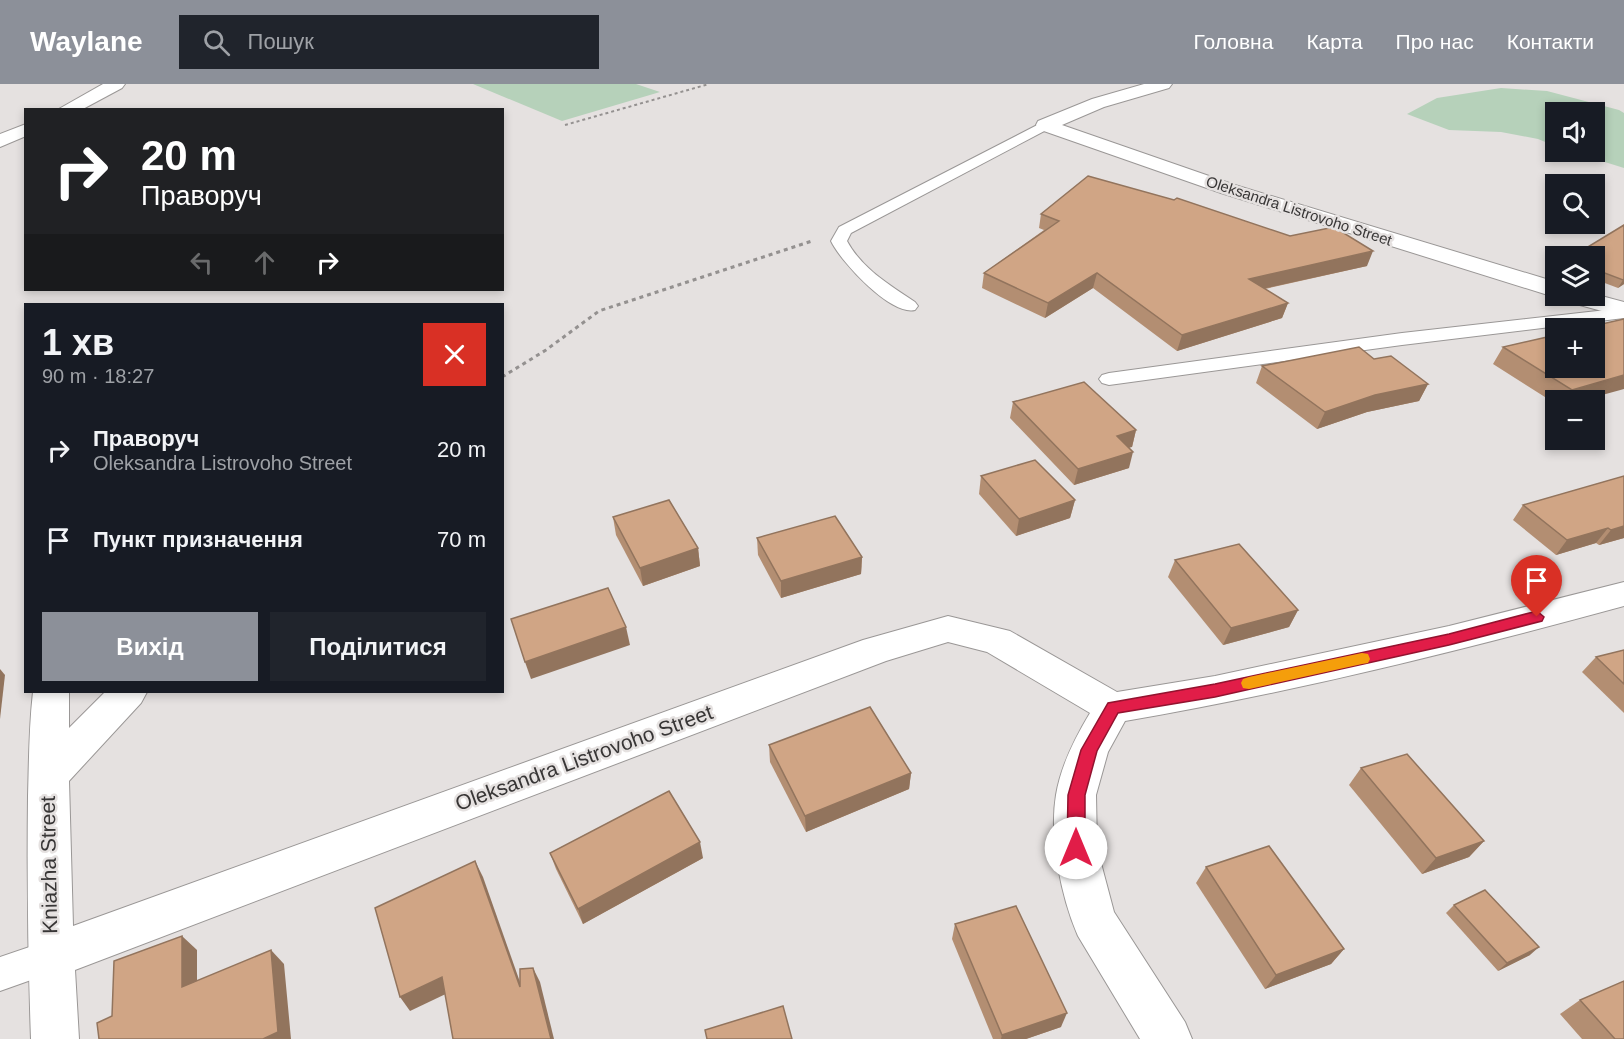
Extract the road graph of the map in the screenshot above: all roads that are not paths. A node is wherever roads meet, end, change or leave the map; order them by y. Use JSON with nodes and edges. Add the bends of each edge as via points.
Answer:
{"nodes":[{"id":1,"x":116,"y":84,"type":"edge"},
{"id":2,"x":1162,"y":84,"type":"edge"},
{"id":3,"x":70,"y":108,"type":"edge"},
{"id":4,"x":1045,"y":125,"type":"junction"},
{"id":5,"x":24,"y":130,"type":"edge"},
{"id":6,"x":0,"y":141,"type":"edge"},
{"id":7,"x":1545,"y":287,"type":"edge"},
{"id":8,"x":1605,"y":305,"type":"edge"},
{"id":9,"x":909,"y":306,"type":"dead end"},
{"id":10,"x":1624,"y":311,"type":"edge"},
{"id":11,"x":1109,"y":379,"type":"dead end"},
{"id":12,"x":1624,"y":594,"type":"edge"},
{"id":13,"x":51,"y":693,"type":"edge"},
{"id":14,"x":128,"y":693,"type":"edge"},
{"id":15,"x":1113,"y":708,"type":"junction"},
{"id":16,"x":48,"y":776,"type":"junction"},
{"id":17,"x":50,"y":957,"type":"junction"},
{"id":18,"x":0,"y":975,"type":"edge"},
{"id":19,"x":55,"y":1039,"type":"edge"},
{"id":20,"x":1168,"y":1039,"type":"edge"}],
"edges":[{"from":1,"to":3,"type":"street"},
{"from":2,"to":4,"type":"street","via":[[1098,103]]},
{"from":4,"to":7,"type":"street","name":"Oleksandra Listrovoho Street","via":[[1228,189]]},
{"from":4,"to":9,"type":"lane","via":[[845,230],[839,241],[843,252]]},
{"from":5,"to":6,"type":"street"},
{"from":8,"to":10,"type":"street"},
{"from":10,"to":11,"type":"lane"},
{"from":12,"to":15,"type":"street","via":[[1449,640],[1215,691]]},
{"from":13,"to":16,"type":"street","name":"Kniazha Street"},
{"from":14,"to":16,"type":"street"},
{"from":15,"to":17,"type":"street","name":"Oleksandra Listrovoho Street","via":[[998,641],[948,629],[876,650],[755,694]]},
{"from":15,"to":20,"type":"street","via":[[1089,750],[1076,795],[1076,848],[1094,921]]},
{"from":16,"to":17,"type":"street","name":"Kniazha Street"},
{"from":17,"to":18,"type":"lane"},
{"from":17,"to":19,"type":"street","name":"Kniazha Street"}]}
